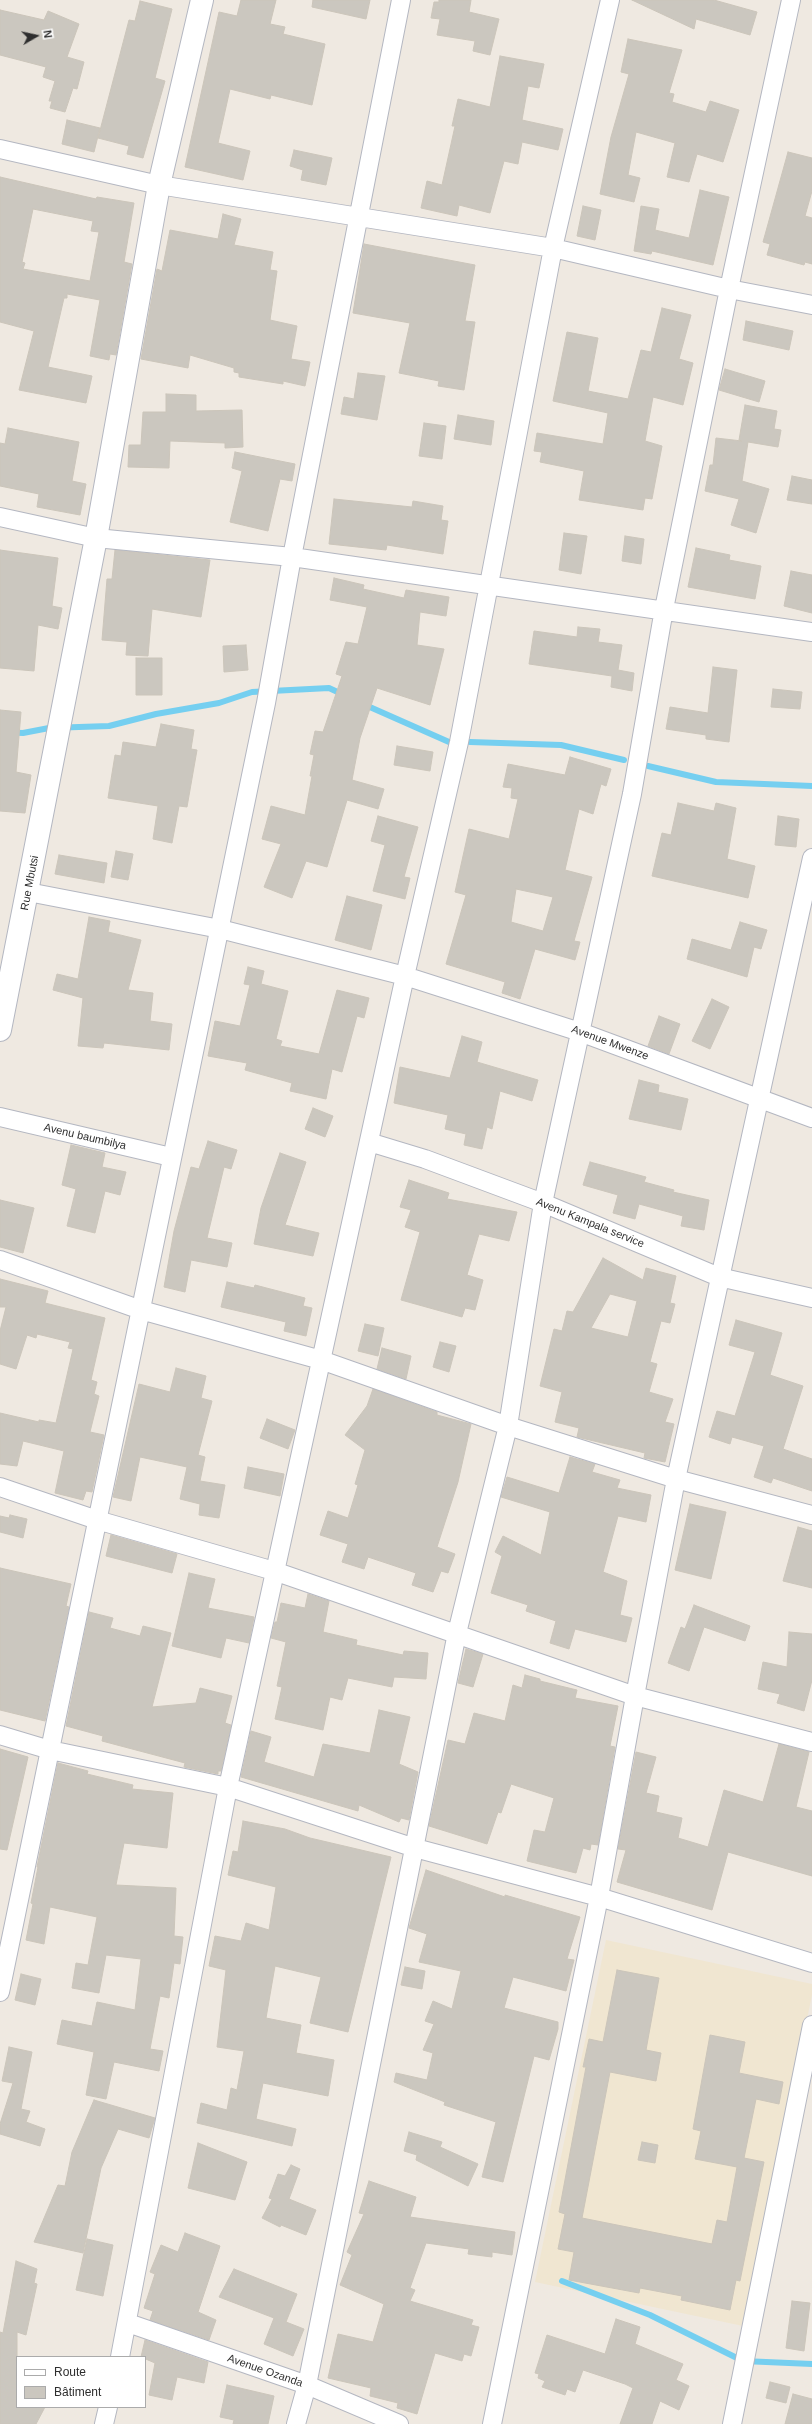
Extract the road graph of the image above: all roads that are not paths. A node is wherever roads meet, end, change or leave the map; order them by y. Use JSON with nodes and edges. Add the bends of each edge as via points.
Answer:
{"nodes":[{"id":1,"x":202,"y":0,"type":"edge"},
{"id":2,"x":401,"y":0,"type":"edge"},
{"id":3,"x":610,"y":0,"type":"edge"},
{"id":4,"x":791,"y":0,"type":"edge"},
{"id":5,"x":0,"y":149,"type":"edge"},
{"id":6,"x":159,"y":185,"type":"junction"},
{"id":7,"x":360,"y":218,"type":"junction"},
{"id":8,"x":553,"y":248,"type":"junction"},
{"id":9,"x":729,"y":289,"type":"junction"},
{"id":10,"x":812,"y":305,"type":"edge"},
{"id":11,"x":0,"y":517,"type":"edge"},
{"id":12,"x":96,"y":538,"type":"junction"},
{"id":13,"x":292,"y":557,"type":"junction"},
{"id":14,"x":489,"y":587,"type":"junction"},
{"id":15,"x":664,"y":609,"type":"junction"},
{"id":16,"x":812,"y":632,"type":"edge"},
{"id":17,"x":812,"y":858,"type":"edge"},
{"id":18,"x":28,"y":892,"type":"junction"},
{"id":19,"x":220,"y":929,"type":"junction"},
{"id":20,"x":405,"y":976,"type":"junction"},
{"id":21,"x":0,"y":1030,"type":"edge"},
{"id":22,"x":580,"y":1032,"type":"junction"},
{"id":23,"x":760,"y":1099,"type":"junction"},
{"id":24,"x":0,"y":1116,"type":"edge"},
{"id":25,"x":812,"y":1118,"type":"edge"},
{"id":26,"x":369,"y":1142,"type":"junction"},
{"id":27,"x":171,"y":1157,"type":"junction"},
{"id":28,"x":543,"y":1204,"type":"junction"},
{"id":29,"x":0,"y":1260,"type":"edge"},
{"id":30,"x":719,"y":1277,"type":"junction"},
{"id":31,"x":812,"y":1298,"type":"edge"},
{"id":32,"x":141,"y":1310,"type":"junction"},
{"id":33,"x":321,"y":1360,"type":"junction"},
{"id":34,"x":508,"y":1426,"type":"junction"},
{"id":35,"x":676,"y":1480,"type":"junction"},
{"id":36,"x":0,"y":1488,"type":"edge"},
{"id":37,"x":812,"y":1515,"type":"edge"},
{"id":38,"x":97,"y":1520,"type":"junction"},
{"id":39,"x":274,"y":1572,"type":"junction"},
{"id":40,"x":457,"y":1633,"type":"junction"},
{"id":41,"x":635,"y":1696,"type":"junction"},
{"id":42,"x":0,"y":1735,"type":"edge"},
{"id":43,"x":812,"y":1742,"type":"edge"},
{"id":44,"x":50,"y":1750,"type":"junction"},
{"id":45,"x":228,"y":1787,"type":"junction"},
{"id":46,"x":415,"y":1848,"type":"junction"},
{"id":47,"x":599,"y":1897,"type":"junction"},
{"id":48,"x":812,"y":1962,"type":"edge"},
{"id":49,"x":0,"y":1992,"type":"edge"},
{"id":50,"x":812,"y":2025,"type":"edge"},
{"id":51,"x":128,"y":2323,"type":"junction"},
{"id":52,"x":120,"y":2356,"type":"edge"},
{"id":53,"x":307,"y":2385,"type":"junction"},
{"id":54,"x":108,"y":2408,"type":"edge"},
{"id":55,"x":104,"y":2424,"type":"edge"},
{"id":56,"x":296,"y":2424,"type":"edge"},
{"id":57,"x":399,"y":2424,"type":"edge"},
{"id":58,"x":492,"y":2424,"type":"edge"},
{"id":59,"x":732,"y":2424,"type":"edge"}],
"edges":[{"from":1,"to":6,"type":"street"},
{"from":2,"to":7,"type":"street"},
{"from":3,"to":8,"type":"street"},
{"from":4,"to":9,"type":"street"},
{"from":5,"to":6,"type":"street"},
{"from":6,"to":7,"type":"street"},
{"from":6,"to":12,"type":"street"},
{"from":7,"to":8,"type":"street"},
{"from":7,"to":13,"type":"street"},
{"from":8,"to":9,"type":"street"},
{"from":8,"to":14,"type":"street"},
{"from":9,"to":10,"type":"street"},
{"from":9,"to":15,"type":"street"},
{"from":11,"to":12,"type":"street"},
{"from":12,"to":13,"type":"street"},
{"from":12,"to":18,"type":"street","name":"Rue Mbutsi"},
{"from":13,"to":14,"type":"street"},
{"from":13,"to":19,"type":"street","via":[[266,703]]},
{"from":14,"to":15,"type":"street"},
{"from":14,"to":20,"type":"street","via":[[458,742]]},
{"from":15,"to":16,"type":"street"},
{"from":15,"to":22,"type":"street","via":[[632,794]]},
{"from":17,"to":23,"type":"street"},
{"from":18,"to":19,"type":"street","name":"Avenue Mwenze"},
{"from":18,"to":21,"type":"street","name":"Rue Mbutsi"},
{"from":19,"to":20,"type":"street","name":"Avenue Mwenze"},
{"from":19,"to":27,"type":"street"},
{"from":20,"to":22,"type":"street","name":"Avenue Mwenze"},
{"from":20,"to":26,"type":"street"},
{"from":22,"to":23,"type":"street","name":"Avenue Mwenze"},
{"from":22,"to":28,"type":"street"},
{"from":23,"to":25,"type":"street","name":"Avenue Mwenze"},
{"from":23,"to":30,"type":"street"},
{"from":24,"to":27,"type":"street","name":"Avenu baumbilya"},
{"from":26,"to":28,"type":"street","name":"Avenu Kampala service","via":[[425,1159]]},
{"from":26,"to":33,"type":"street"},
{"from":27,"to":32,"type":"street"},
{"from":28,"to":30,"type":"street","name":"Avenu Kampala service"},
{"from":28,"to":34,"type":"street"},
{"from":29,"to":32,"type":"street"},
{"from":30,"to":31,"type":"street","name":"Avenu Kampala service"},
{"from":30,"to":35,"type":"street"},
{"from":32,"to":33,"type":"street"},
{"from":32,"to":38,"type":"street"},
{"from":33,"to":34,"type":"street"},
{"from":33,"to":39,"type":"street"},
{"from":34,"to":35,"type":"street"},
{"from":34,"to":40,"type":"street"},
{"from":35,"to":37,"type":"street"},
{"from":35,"to":41,"type":"street"},
{"from":36,"to":38,"type":"street"},
{"from":38,"to":39,"type":"street"},
{"from":38,"to":44,"type":"street"},
{"from":39,"to":40,"type":"street"},
{"from":39,"to":45,"type":"street"},
{"from":40,"to":41,"type":"street"},
{"from":40,"to":46,"type":"street"},
{"from":41,"to":43,"type":"street"},
{"from":41,"to":47,"type":"street"},
{"from":42,"to":44,"type":"street"},
{"from":44,"to":45,"type":"street"},
{"from":44,"to":49,"type":"street"},
{"from":45,"to":46,"type":"street"},
{"from":45,"to":51,"type":"street"},
{"from":46,"to":47,"type":"street"},
{"from":46,"to":53,"type":"street"},
{"from":47,"to":48,"type":"street"},
{"from":47,"to":58,"type":"street"},
{"from":50,"to":59,"type":"street"},
{"from":51,"to":52,"type":"street"},
{"from":51,"to":53,"type":"street","name":"Avenue Ozanda"},
{"from":53,"to":56,"type":"street"},
{"from":53,"to":57,"type":"street","name":"Avenue Ozanda"},
{"from":54,"to":55,"type":"street"}]}
